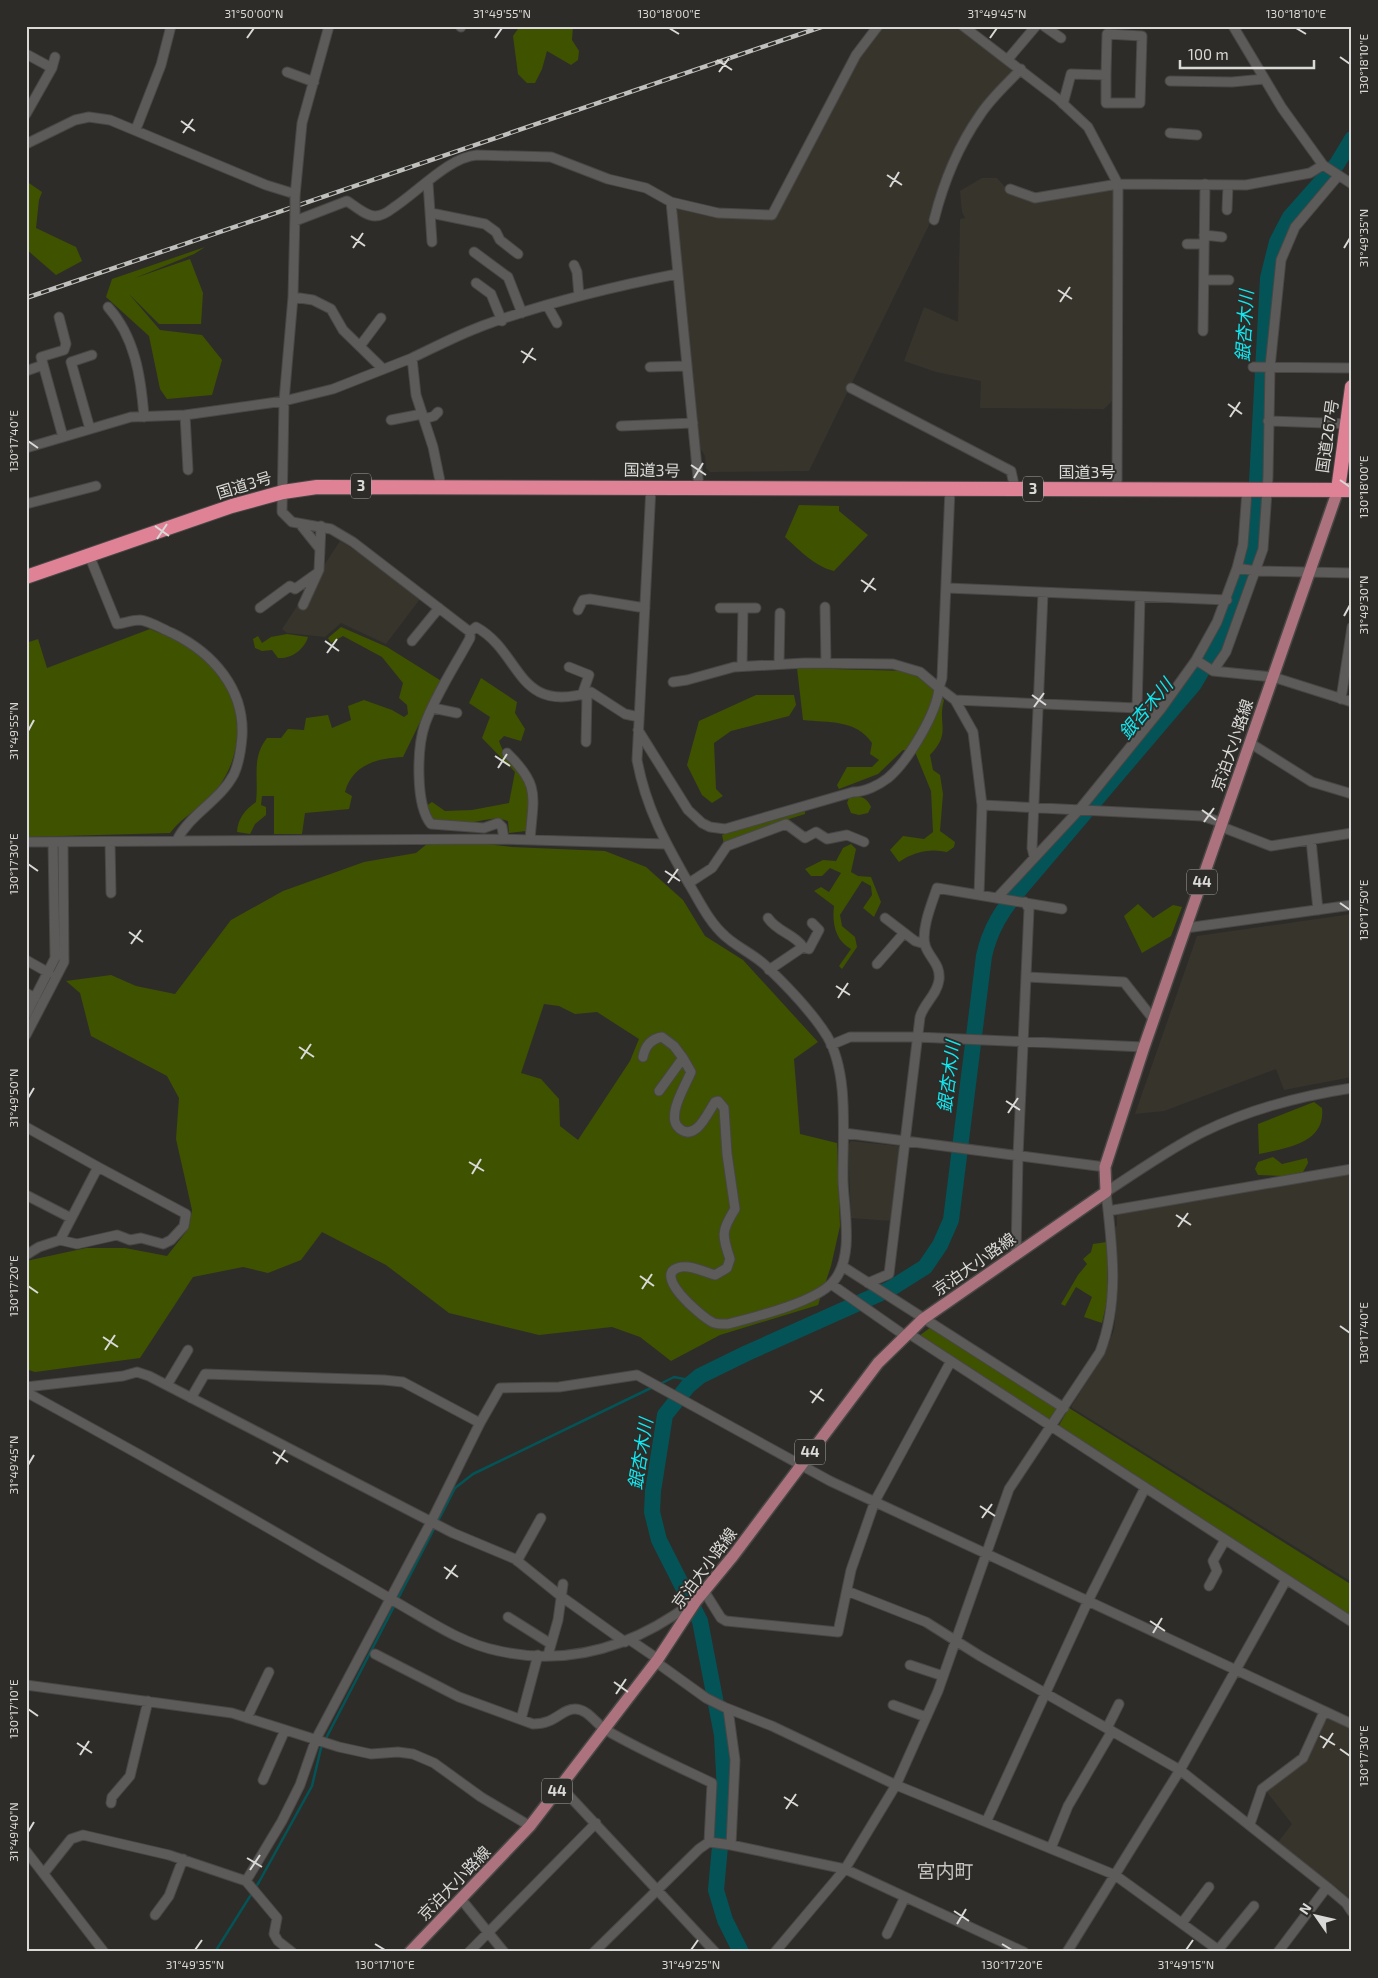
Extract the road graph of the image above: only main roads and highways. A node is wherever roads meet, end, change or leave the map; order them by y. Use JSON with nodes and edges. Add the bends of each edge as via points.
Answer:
{"nodes":[{"id":1,"x":1352,"y":387,"type":"edge"},
{"id":2,"x":1349,"y":424,"type":"edge"},
{"id":3,"x":1345,"y":490,"type":"edge"},
{"id":4,"x":26,"y":577,"type":"edge"},
{"id":5,"x":410,"y":1952,"type":"edge"}],
"edges":[{"from":1,"to":2,"type":"highway","name":"国道267号"},
{"from":2,"to":3,"type":"highway","name":"国道267号"},
{"from":3,"to":4,"type":"highway","name":"国道3号","number":"3","via":[[316,487],[282,492]]},
{"from":3,"to":5,"type":"main road","name":"京泊大小路線","number":"44","via":[[1310,572],[1144,1046],[1104,1167],[1106,1192],[923,1319],[878,1363],[686,1613],[657,1660],[530,1826]]}]}
